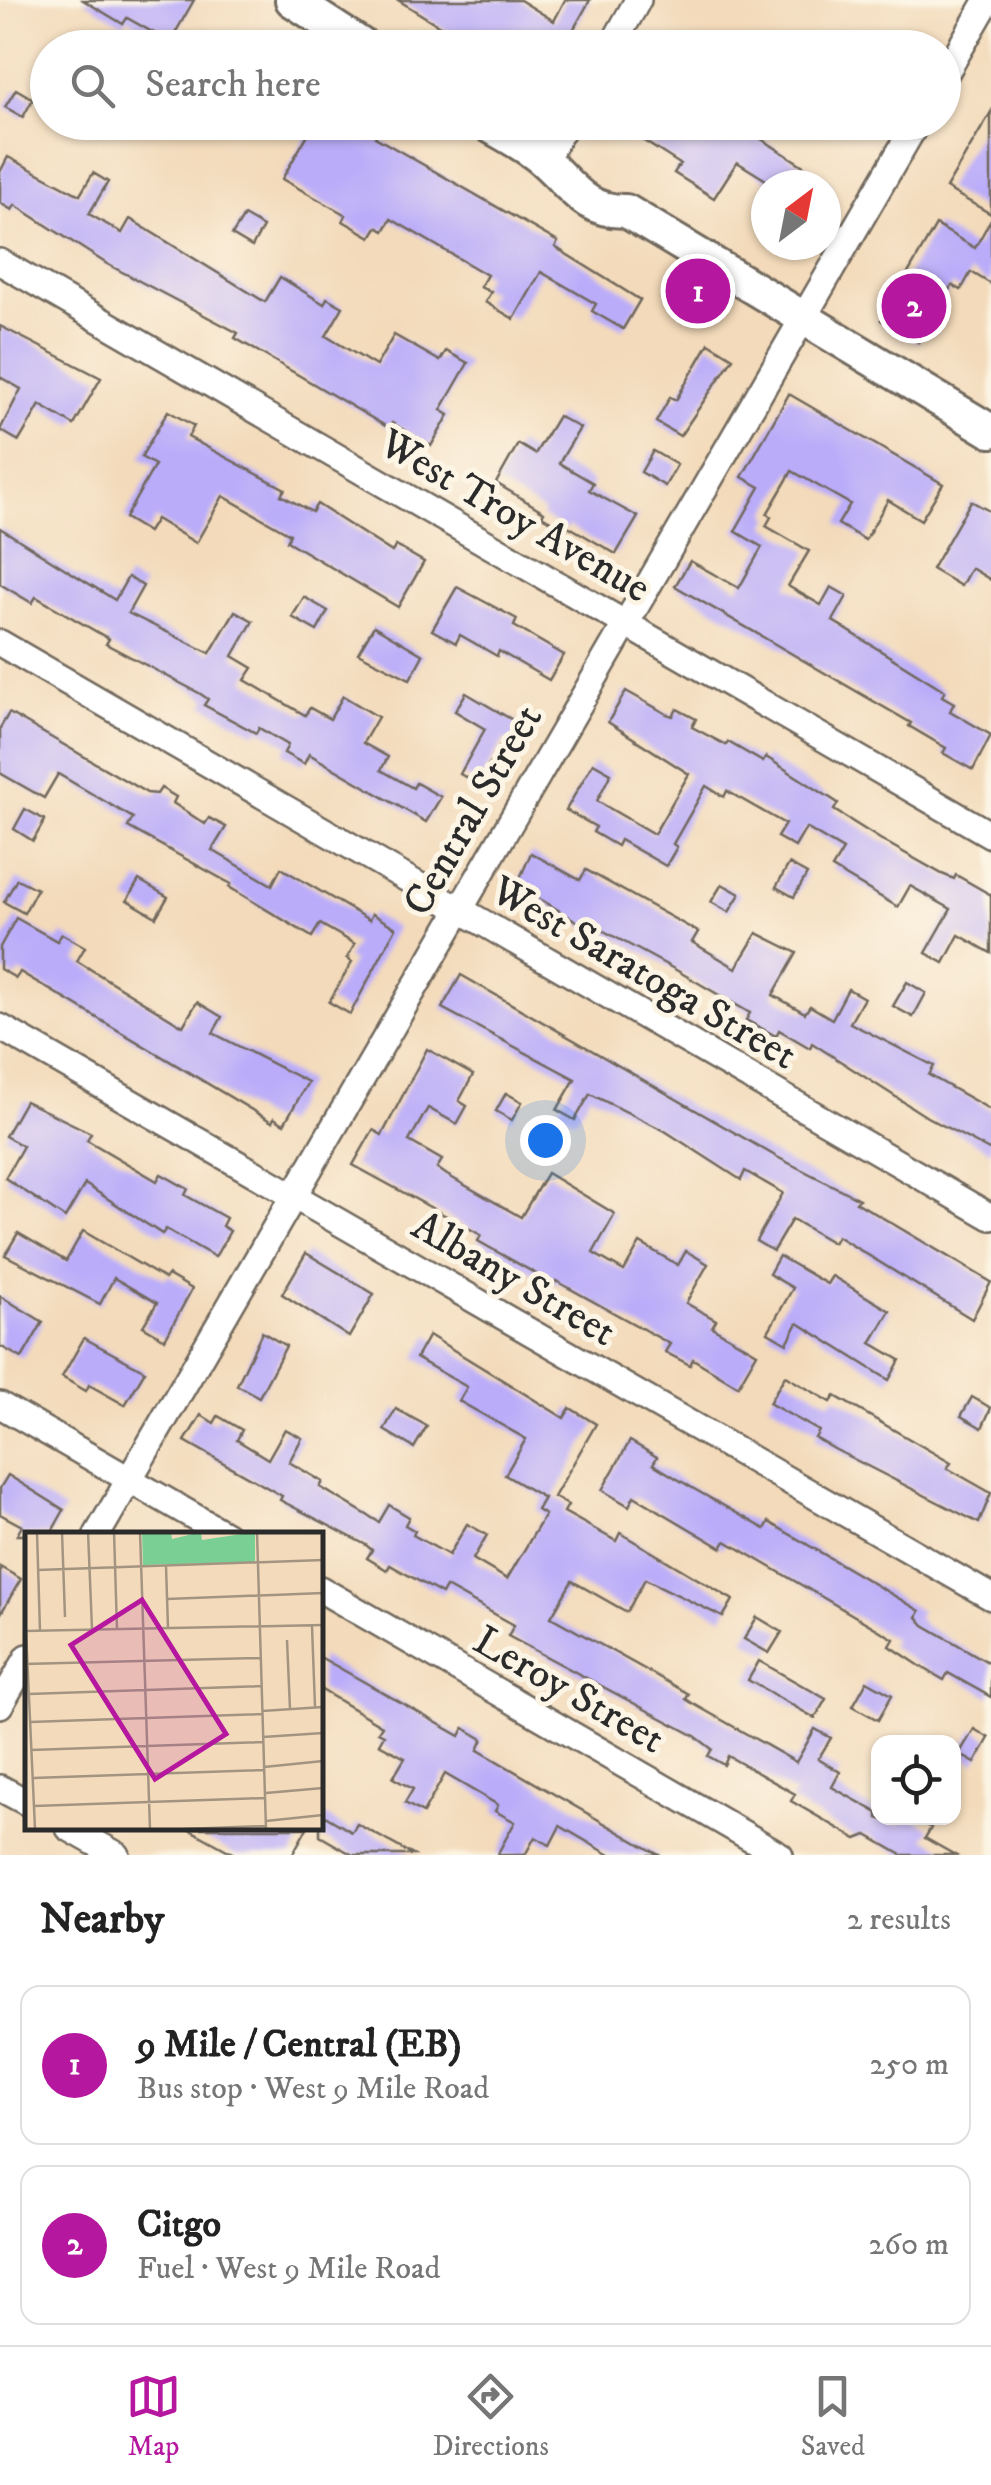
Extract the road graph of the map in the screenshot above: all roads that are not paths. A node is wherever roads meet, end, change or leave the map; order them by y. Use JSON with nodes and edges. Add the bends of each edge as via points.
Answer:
{"nodes":[{"id":1,"x":292,"y":0,"type":"edge"},
{"id":2,"x":638,"y":0,"type":"edge"},
{"id":3,"x":988,"y":0,"type":"edge"},
{"id":4,"x":338,"y":30,"type":"edge"},
{"id":5,"x":621,"y":30,"type":"edge"},
{"id":6,"x":961,"y":47,"type":"edge"},
{"id":7,"x":512,"y":140,"type":"edge"},
{"id":8,"x":556,"y":140,"type":"edge"},
{"id":9,"x":906,"y":140,"type":"edge"},
{"id":10,"x":544,"y":161,"type":"junction"},
{"id":11,"x":0,"y":262,"type":"edge"},
{"id":12,"x":802,"y":319,"type":"junction"},
{"id":13,"x":991,"y":431,"type":"edge"},
{"id":14,"x":624,"y":622,"type":"junction"},
{"id":15,"x":0,"y":644,"type":"edge"},
{"id":16,"x":991,"y":834,"type":"edge"},
{"id":17,"x":460,"y":910,"type":"junction"},
{"id":18,"x":0,"y":1026,"type":"edge"},
{"id":19,"x":294,"y":1196,"type":"junction"},
{"id":20,"x":991,"y":1217,"type":"edge"},
{"id":21,"x":0,"y":1405,"type":"edge"},
{"id":22,"x":129,"y":1479,"type":"junction"},
{"id":23,"x":99,"y":1532,"type":"edge"},
{"id":24,"x":221,"y":1532,"type":"edge"},
{"id":25,"x":322,"y":1591,"type":"edge"},
{"id":26,"x":991,"y":1597,"type":"edge"},
{"id":27,"x":25,"y":1662,"type":"edge"},
{"id":28,"x":0,"y":1705,"type":"edge"},
{"id":29,"x":0,"y":1788,"type":"edge"},
{"id":30,"x":25,"y":1801,"type":"edge"},
{"id":31,"x":73,"y":1830,"type":"edge"},
{"id":32,"x":117,"y":1855,"type":"edge"},
{"id":33,"x":780,"y":1855,"type":"edge"}],
"edges":[{"from":1,"to":4,"type":"main road"},
{"from":2,"to":5,"type":"street"},
{"from":3,"to":6,"type":"street"},
{"from":7,"to":10,"type":"main road"},
{"from":8,"to":10,"type":"street"},
{"from":9,"to":12,"type":"street","name":"Central Street"},
{"from":10,"to":12,"type":"main road","via":[[576,168],[618,194],[626,212]]},
{"from":11,"to":14,"type":"street","name":"West Troy Avenue"},
{"from":12,"to":13,"type":"main road"},
{"from":12,"to":14,"type":"street","name":"Central Street"},
{"from":14,"to":16,"type":"street","name":"West Troy Avenue"},
{"from":14,"to":17,"type":"street","name":"Central Street"},
{"from":15,"to":17,"type":"street","name":"West Saratoga Street"},
{"from":17,"to":19,"type":"street","name":"Central Street"},
{"from":17,"to":20,"type":"street","name":"West Saratoga Street"},
{"from":18,"to":19,"type":"street","name":"Albany Street"},
{"from":19,"to":22,"type":"street","name":"Central Street"},
{"from":19,"to":26,"type":"street","name":"Albany Street"},
{"from":21,"to":22,"type":"street"},
{"from":22,"to":23,"type":"street","name":"Central Street"},
{"from":22,"to":24,"type":"street"},
{"from":25,"to":33,"type":"street","name":"Leroy Street"},
{"from":27,"to":28,"type":"street"},
{"from":29,"to":30,"type":"street"},
{"from":31,"to":32,"type":"street"}]}
